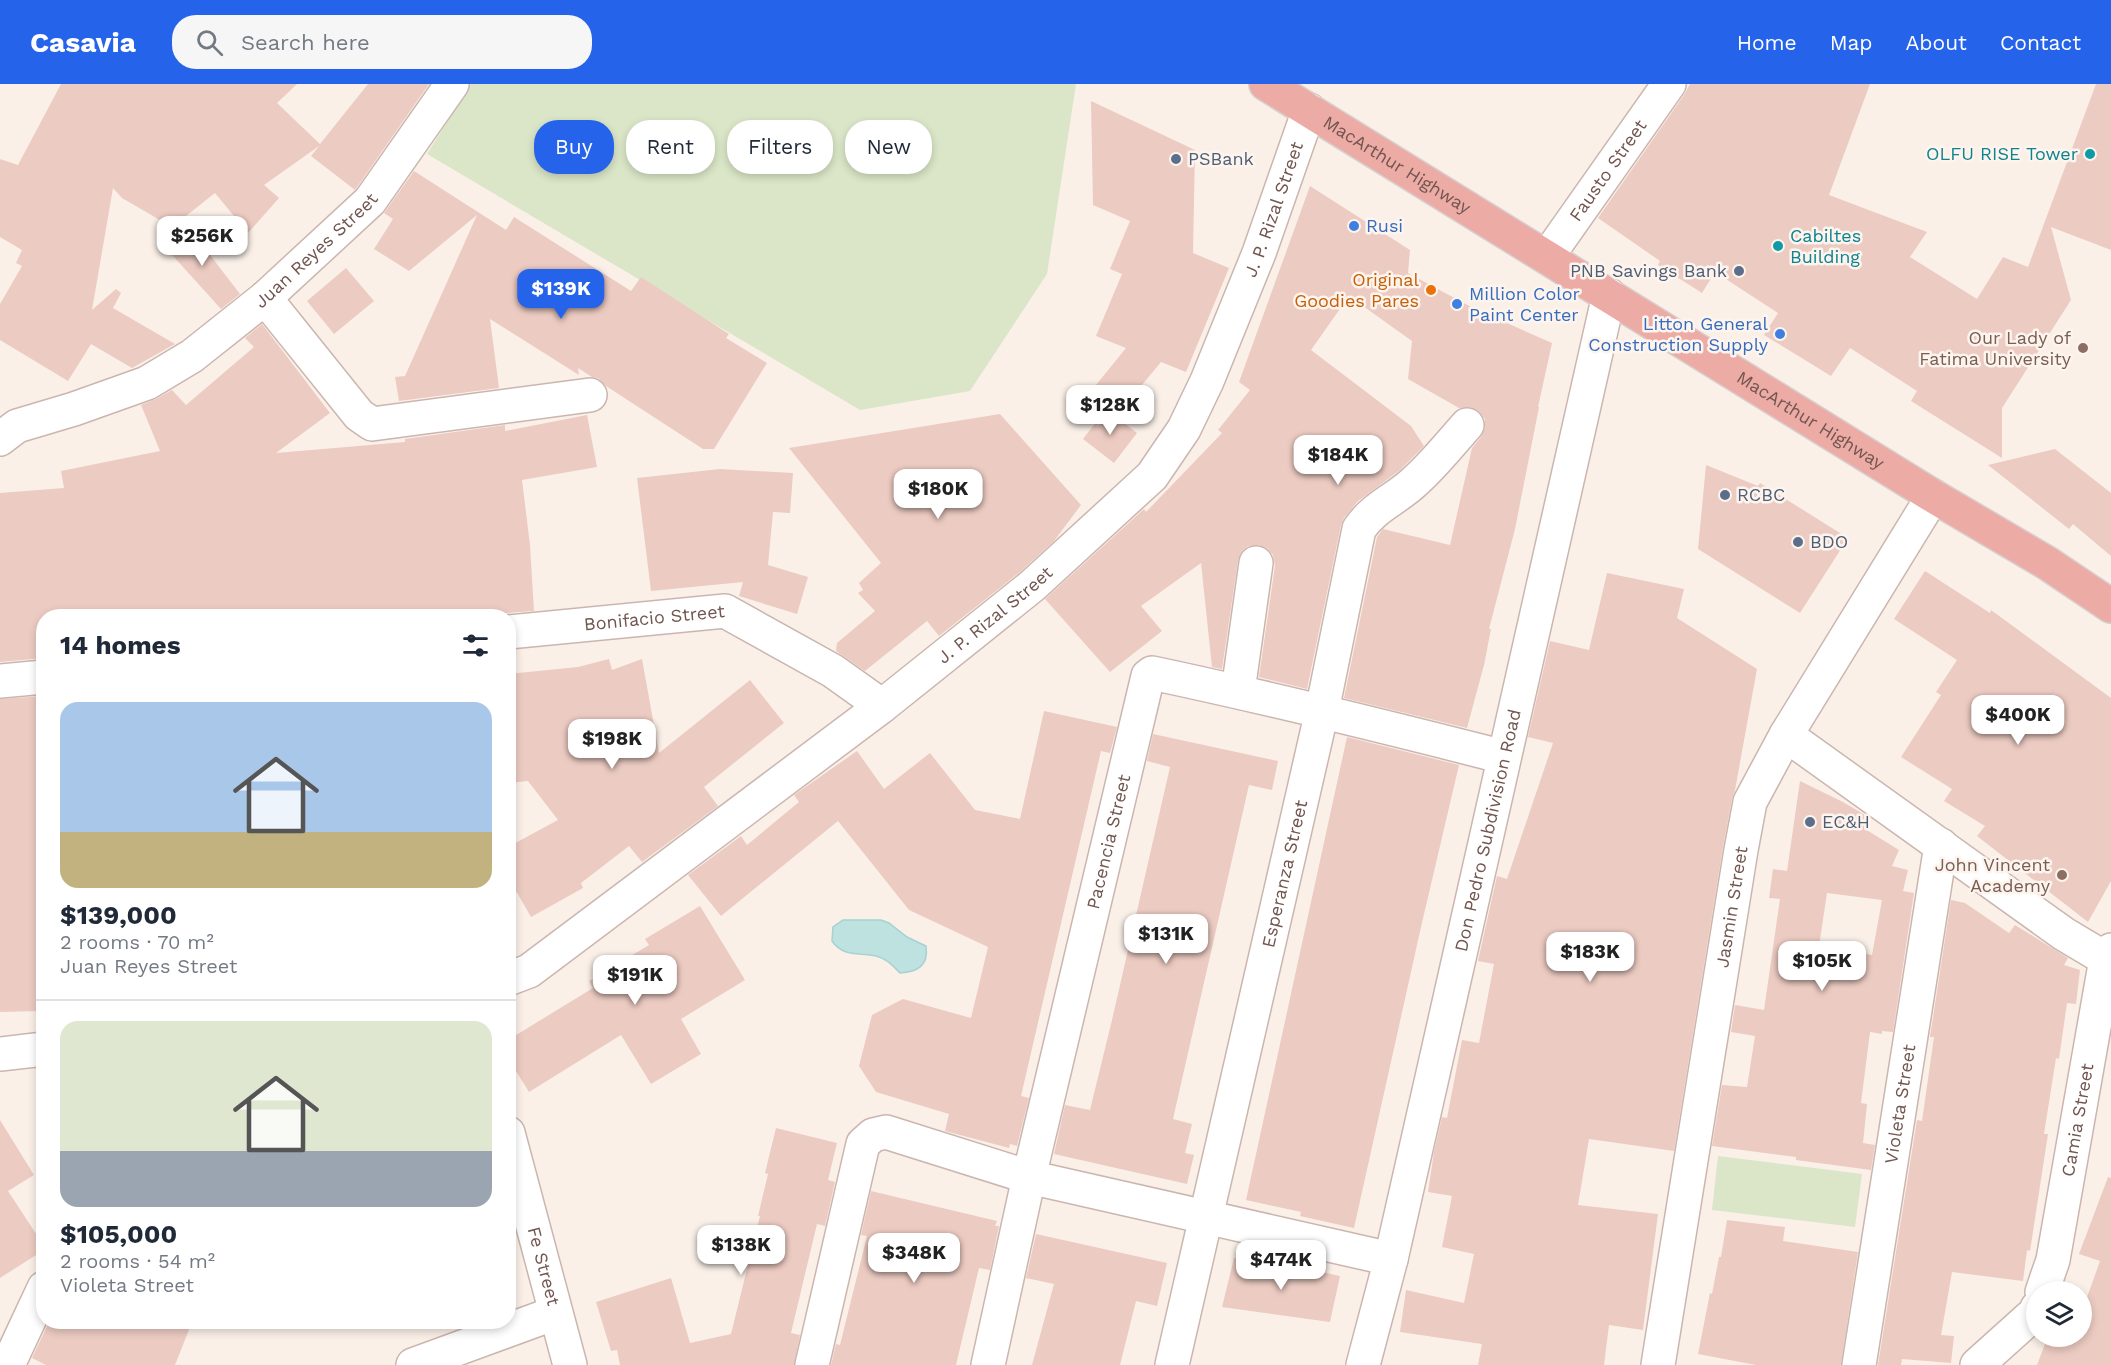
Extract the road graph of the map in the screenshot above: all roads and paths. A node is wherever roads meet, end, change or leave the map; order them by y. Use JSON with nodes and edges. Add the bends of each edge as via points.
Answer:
{"nodes":[{"id":1,"x":452,"y":84,"type":"edge"},
{"id":2,"x":1266,"y":84,"type":"edge"},
{"id":3,"x":1669,"y":84,"type":"edge"},
{"id":4,"x":1309,"y":110,"type":"junction"},
{"id":5,"x":1547,"y":257,"type":"junction"},
{"id":6,"x":1609,"y":295,"type":"junction"},
{"id":7,"x":265,"y":298,"type":"junction"},
{"id":8,"x":590,"y":395,"type":"dead end"},
{"id":9,"x":1467,"y":425,"type":"dead end"},
{"id":10,"x":0,"y":439,"type":"edge"},
{"id":11,"x":1934,"y":496,"type":"junction"},
{"id":12,"x":1256,"y":564,"type":"dead end"},
{"id":13,"x":2111,"y":606,"type":"edge"},
{"id":14,"x":516,"y":631,"type":"edge"},
{"id":15,"x":36,"y":678,"type":"edge"},
{"id":16,"x":0,"y":681,"type":"edge"},
{"id":17,"x":1238,"y":691,"type":"junction"},
{"id":18,"x":882,"y":706,"type":"junction"},
{"id":19,"x":1322,"y":711,"type":"junction"},
{"id":20,"x":1786,"y":735,"type":"junction"},
{"id":21,"x":1504,"y":757,"type":"junction"},
{"id":22,"x":1941,"y":845,"type":"junction"},
{"id":23,"x":2109,"y":954,"type":"edge"},
{"id":24,"x":516,"y":976,"type":"edge"},
{"id":25,"x":36,"y":1050,"type":"edge"},
{"id":26,"x":0,"y":1054,"type":"edge"},
{"id":27,"x":516,"y":1164,"type":"edge"},
{"id":28,"x":1029,"y":1177,"type":"junction"},
{"id":29,"x":1206,"y":1218,"type":"junction"},
{"id":30,"x":1391,"y":1259,"type":"junction"},
{"id":31,"x":2045,"y":1281,"type":"edge"},
{"id":32,"x":36,"y":1305,"type":"edge"},
{"id":33,"x":555,"y":1313,"type":"junction"},
{"id":34,"x":2026,"y":1321,"type":"edge"},
{"id":35,"x":516,"y":1327,"type":"edge"},
{"id":36,"x":511,"y":1329,"type":"edge"},
{"id":37,"x":8,"y":1365,"type":"edge"},
{"id":38,"x":413,"y":1365,"type":"edge"},
{"id":39,"x":570,"y":1365,"type":"edge"},
{"id":40,"x":812,"y":1365,"type":"edge"},
{"id":41,"x":988,"y":1365,"type":"edge"},
{"id":42,"x":1172,"y":1365,"type":"edge"},
{"id":43,"x":1363,"y":1365,"type":"edge"},
{"id":44,"x":1658,"y":1365,"type":"edge"},
{"id":45,"x":1859,"y":1365,"type":"edge"},
{"id":46,"x":1977,"y":1365,"type":"edge"}],
"edges":[{"from":1,"to":7,"type":"street","name":"Juan Reyes Street","via":[[370,201]]},
{"from":2,"to":4,"type":"highway","name":"MacArthur Highway"},
{"from":3,"to":5,"type":"street","name":"Fausto Street"},
{"from":4,"to":5,"type":"highway","name":"MacArthur Highway"},
{"from":4,"to":18,"type":"street","name":"J. P. Rizal Street","via":[[1259,253],[1207,381],[1184,429],[1152,476],[1032,586]]},
{"from":5,"to":6,"type":"highway","name":"MacArthur Highway"},
{"from":6,"to":11,"type":"highway","name":"MacArthur Highway"},
{"from":6,"to":21,"type":"street","name":"Don Pedro Subdivision Road"},
{"from":7,"to":8,"type":"street","via":[[359,415],[372,424]]},
{"from":7,"to":10,"type":"street","name":"Juan Reyes Street","via":[[192,356],[147,383],[17,426]]},
{"from":9,"to":19,"type":"street","name":"Esperanza Street","via":[[1430,468],[1366,517],[1359,529]]},
{"from":11,"to":13,"type":"highway","name":"MacArthur Highway"},
{"from":11,"to":20,"type":"street","name":"Jasmin Street"},
{"from":12,"to":17,"type":"street"},
{"from":14,"to":18,"type":"street","name":"Bonifacio Street","via":[[725,611],[833,670]]},
{"from":15,"to":16,"type":"street"},
{"from":17,"to":19,"type":"street","name":"Pacencia Street"},
{"from":17,"to":28,"type":"street","name":"Pacencia Street","via":[[1152,673],[1148,676]]},
{"from":18,"to":24,"type":"street","name":"J. P. Rizal Street","via":[[529,971]]},
{"from":19,"to":21,"type":"street","name":"Pacencia Street"},
{"from":19,"to":29,"type":"street","name":"Esperanza Street"},
{"from":20,"to":22,"type":"street"},
{"from":20,"to":44,"type":"street","name":"Jasmin Street","via":[[1750,802]]},
{"from":21,"to":30,"type":"street","name":"Don Pedro Subdivision Road"},
{"from":22,"to":23,"type":"street","via":[[2064,934]]},
{"from":22,"to":45,"type":"street","name":"Violeta Street"},
{"from":23,"to":31,"type":"street","name":"Camia Street"},
{"from":25,"to":26,"type":"street"},
{"from":27,"to":33,"type":"street","name":"Fe Street"},
{"from":28,"to":29,"type":"street"},
{"from":28,"to":40,"type":"street","via":[[886,1132],[873,1135],[863,1144]]},
{"from":28,"to":41,"type":"street","name":"Pacencia Street"},
{"from":29,"to":30,"type":"street"},
{"from":29,"to":42,"type":"street","name":"Esperanza Street"},
{"from":30,"to":43,"type":"street","name":"Don Pedro Subdivision Road"},
{"from":32,"to":37,"type":"street"},
{"from":33,"to":35,"type":"street"},
{"from":33,"to":39,"type":"street","name":"Fe Street"},
{"from":34,"to":46,"type":"street"},
{"from":36,"to":38,"type":"street"}]}
